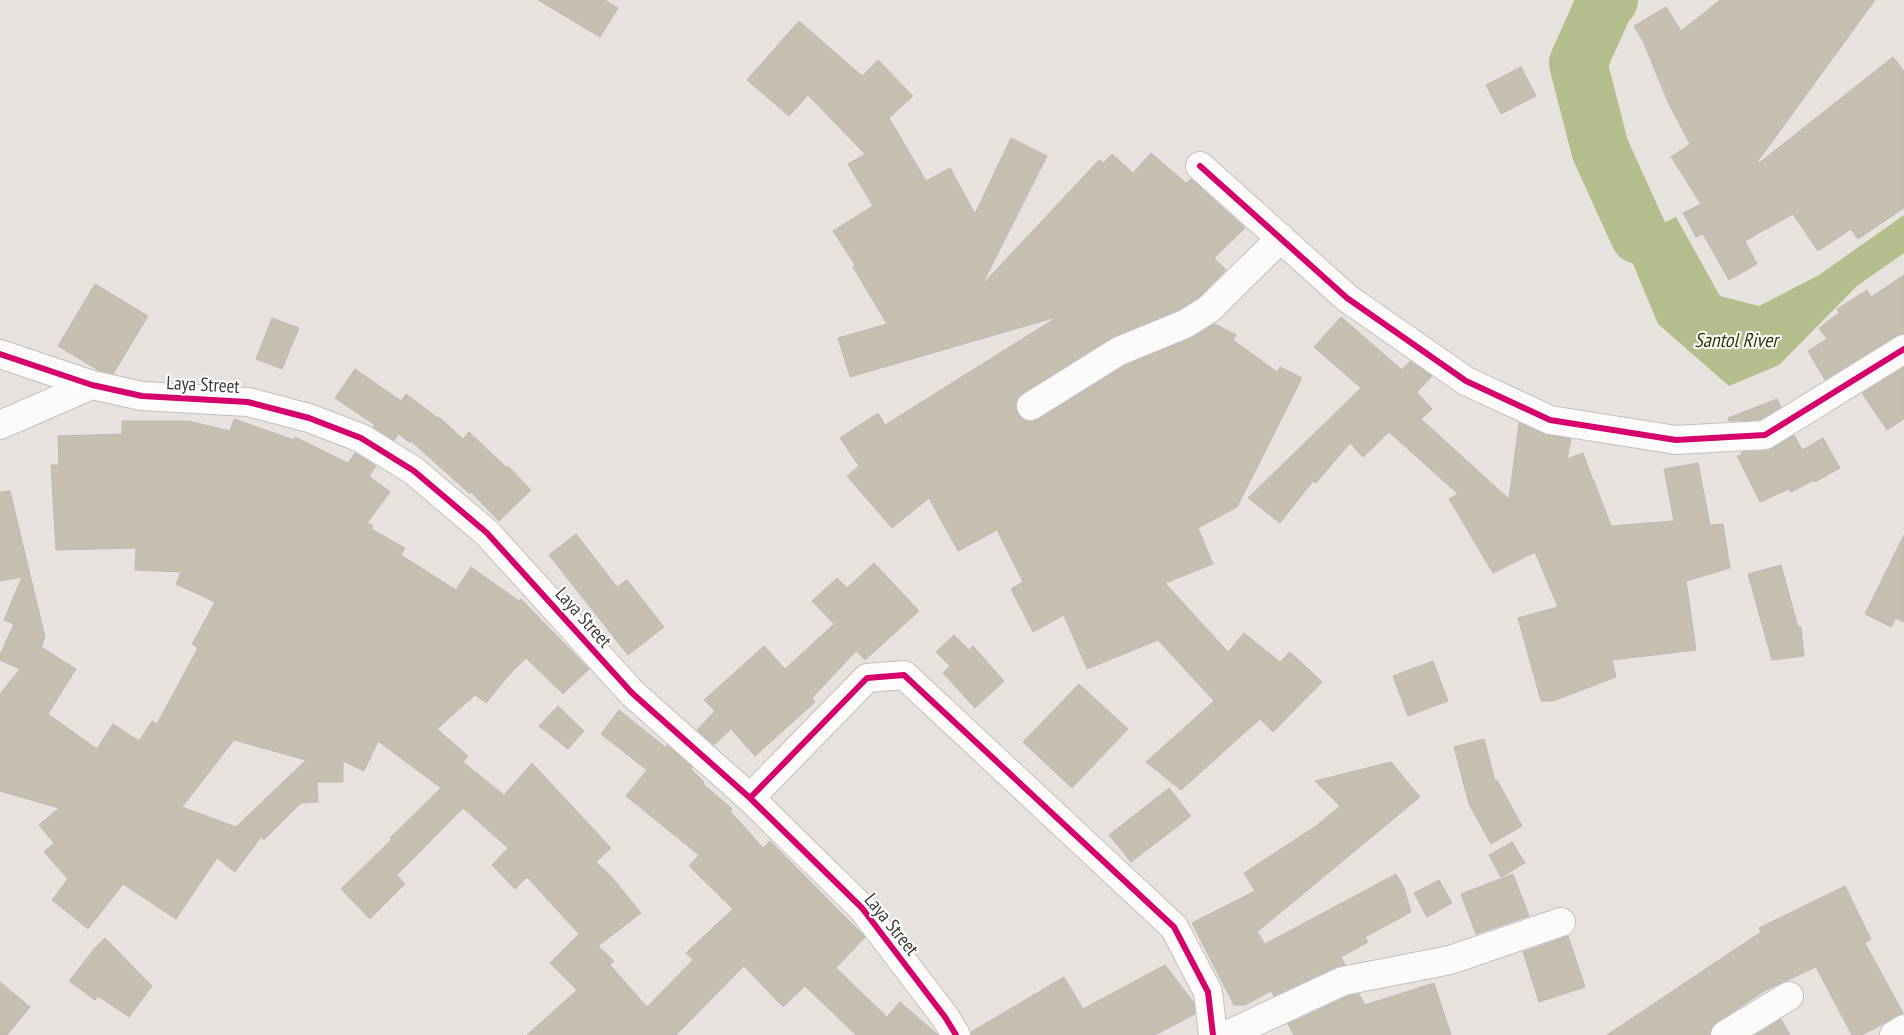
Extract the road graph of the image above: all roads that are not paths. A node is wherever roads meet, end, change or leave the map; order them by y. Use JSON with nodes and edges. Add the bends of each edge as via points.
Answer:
{"nodes":[{"id":1,"x":1200,"y":166,"type":"dead end"},
{"id":2,"x":1281,"y":238,"type":"junction"},
{"id":3,"x":1904,"y":349,"type":"edge"},
{"id":4,"x":0,"y":354,"type":"edge"},
{"id":5,"x":92,"y":385,"type":"junction"},
{"id":6,"x":1031,"y":406,"type":"dead end"},
{"id":7,"x":0,"y":425,"type":"edge"},
{"id":8,"x":750,"y":798,"type":"junction"},
{"id":9,"x":1560,"y":922,"type":"dead end"},
{"id":10,"x":1788,"y":996,"type":"dead end"},
{"id":11,"x":1904,"y":1029,"type":"edge"},
{"id":12,"x":956,"y":1035,"type":"edge"},
{"id":13,"x":1213,"y":1035,"type":"edge"},
{"id":14,"x":1227,"y":1035,"type":"edge"},
{"id":15,"x":1725,"y":1035,"type":"edge"},
{"id":16,"x":1894,"y":1035,"type":"edge"}],
"edges":[{"from":1,"to":2,"type":"street"},
{"from":2,"to":3,"type":"street","via":[[1347,298],[1466,381],[1550,420],[1676,440],[1765,435]]},
{"from":2,"to":6,"type":"street","via":[[1209,309],[1185,324],[1119,351]]},
{"from":4,"to":5,"type":"street","name":"Laya Street"},
{"from":5,"to":7,"type":"street"},
{"from":5,"to":8,"type":"street","name":"Laya Street","via":[[142,396],[248,402],[309,418],[361,438],[414,470],[487,533],[632,693]]},
{"from":8,"to":12,"type":"street","name":"Laya Street","via":[[862,908],[946,1017]]},
{"from":8,"to":13,"type":"street","via":[[867,678],[904,675],[1174,927],[1208,992]]},
{"from":9,"to":14,"type":"street","via":[[1450,960],[1343,981]]},
{"from":10,"to":15,"type":"street"},
{"from":11,"to":16,"type":"street"}]}
